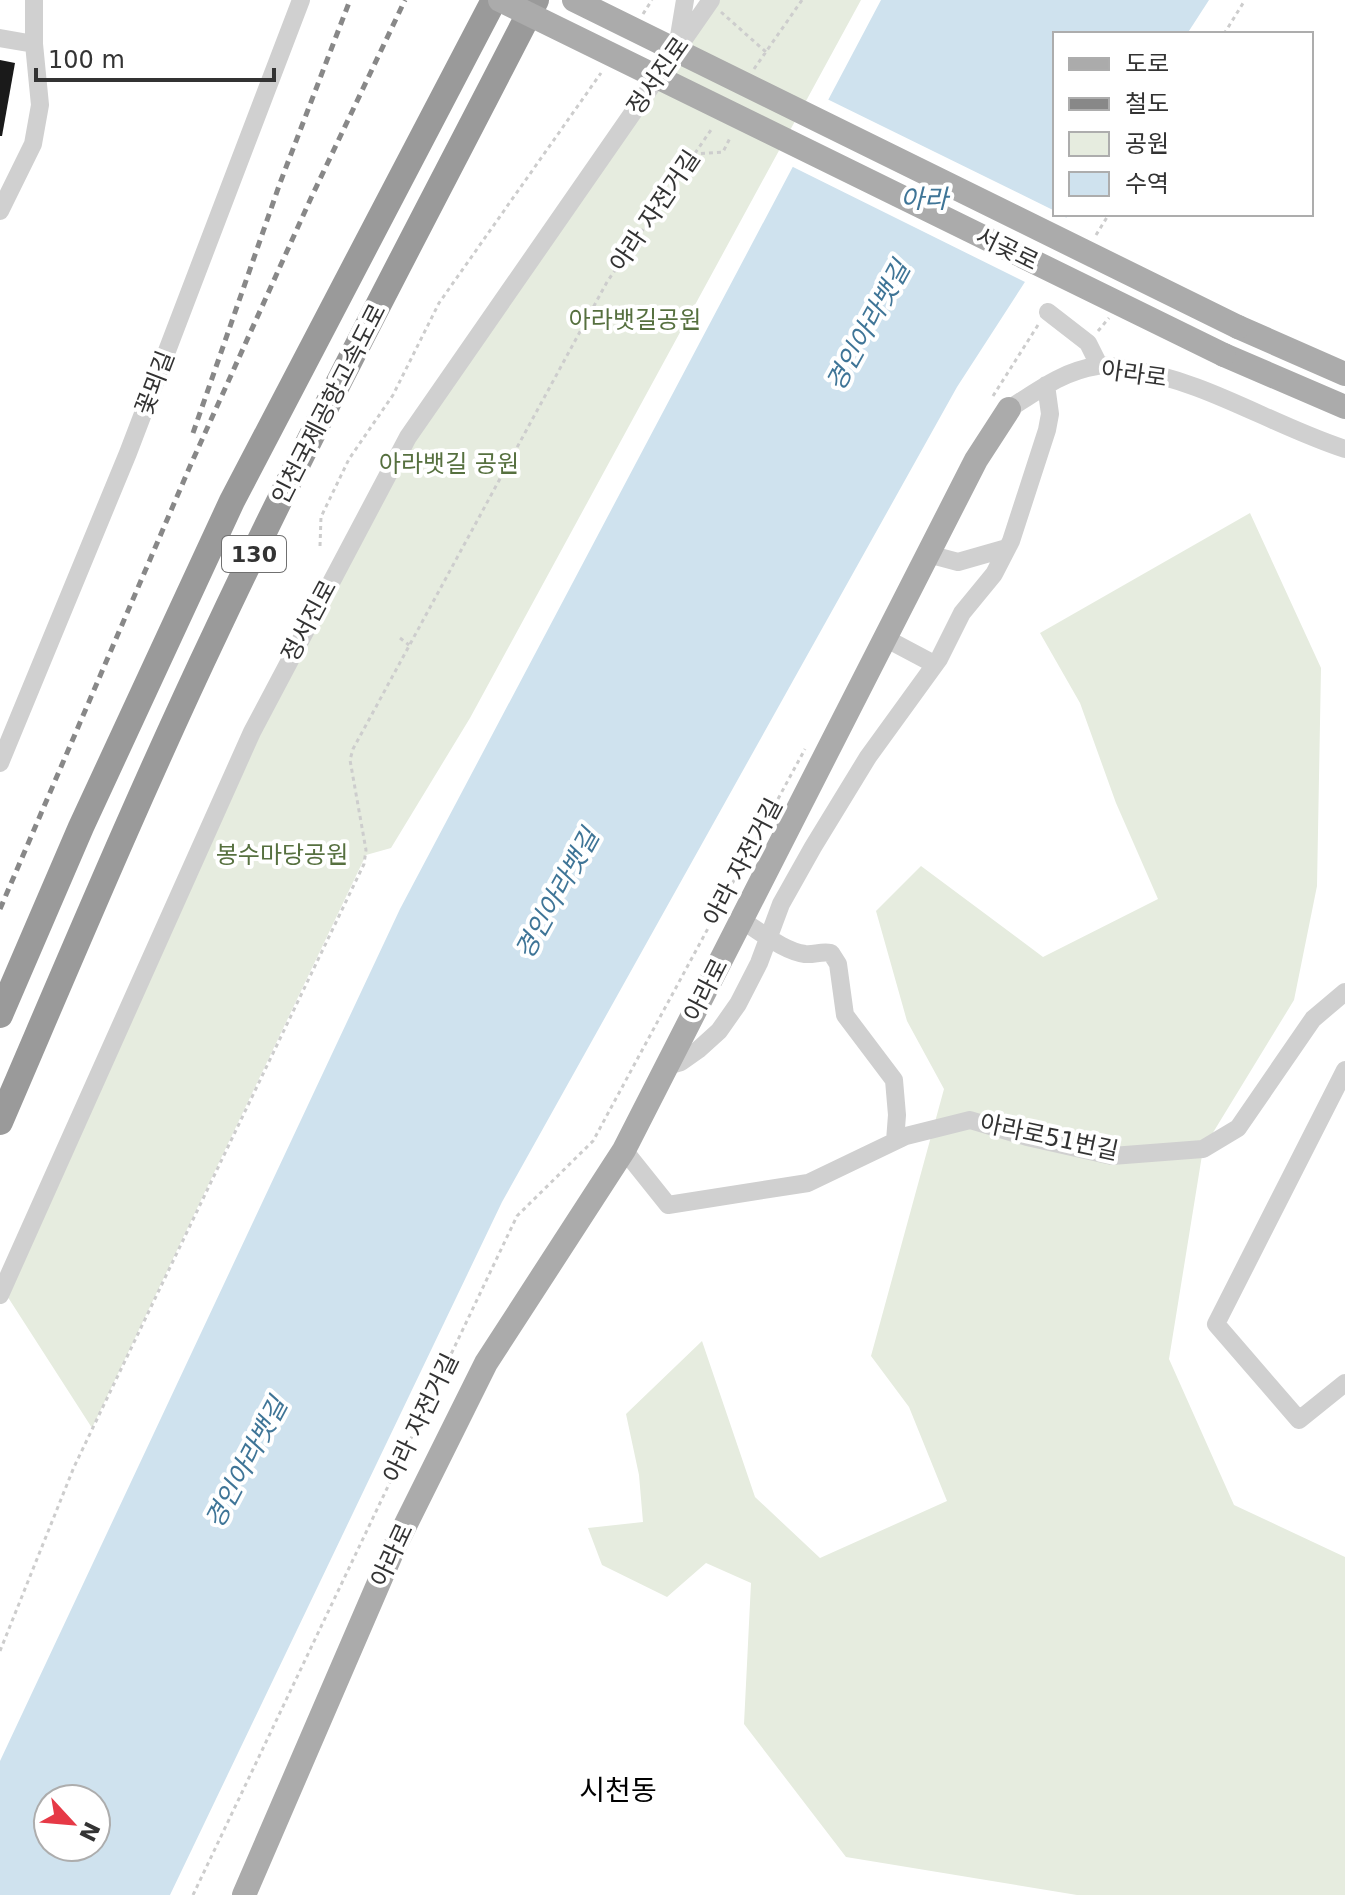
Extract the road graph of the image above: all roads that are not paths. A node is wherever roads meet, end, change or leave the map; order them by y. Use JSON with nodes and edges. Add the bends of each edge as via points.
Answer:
{"nodes":[{"id":1,"x":34,"y":0,"type":"edge"},
{"id":2,"x":301,"y":0,"type":"edge"},
{"id":3,"x":497,"y":0,"type":"edge"},
{"id":4,"x":536,"y":0,"type":"edge"},
{"id":5,"x":574,"y":0,"type":"edge"},
{"id":6,"x":685,"y":0,"type":"edge"},
{"id":7,"x":710,"y":1,"type":"edge"},
{"id":8,"x":0,"y":38,"type":"edge"},
{"id":9,"x":34,"y":44,"type":"junction"},
{"id":10,"x":677,"y":49,"type":"junction"},
{"id":11,"x":0,"y":211,"type":"edge"},
{"id":12,"x":1048,"y":312,"type":"road end"},
{"id":13,"x":1099,"y":365,"type":"junction"},
{"id":14,"x":1345,"y":374,"type":"edge"},
{"id":15,"x":1046,"y":385,"type":"junction"},
{"id":16,"x":1000,"y":405,"type":"joint"},
{"id":17,"x":1345,"y":407,"type":"edge"},
{"id":18,"x":1345,"y":449,"type":"edge"},
{"id":19,"x":1007,"y":548,"type":"junction"},
{"id":20,"x":928,"y":554,"type":"junction"},
{"id":21,"x":885,"y":638,"type":"junction"},
{"id":22,"x":934,"y":664,"type":"junction"},
{"id":23,"x":6,"y":732,"type":"edge"},
{"id":24,"x":0,"y":763,"type":"edge"},
{"id":25,"x":741,"y":920,"type":"junction"},
{"id":26,"x":769,"y":937,"type":"junction"},
{"id":27,"x":1345,"y":992,"type":"edge"},
{"id":28,"x":0,"y":1015,"type":"edge"},
{"id":29,"x":667,"y":1066,"type":"junction"},
{"id":30,"x":1345,"y":1070,"type":"edge"},
{"id":31,"x":0,"y":1122,"type":"edge"},
{"id":32,"x":895,"y":1141,"type":"junction"},
{"id":33,"x":624,"y":1150,"type":"junction"},
{"id":34,"x":0,"y":1295,"type":"edge"},
{"id":35,"x":1345,"y":1383,"type":"edge"},
{"id":36,"x":244,"y":1895,"type":"edge"}],
"edges":[{"from":1,"to":9,"type":"street"},
{"from":2,"to":23,"type":"street","name":"꽃뫼길","via":[[128,453]]},
{"from":3,"to":17,"type":"main road","name":"서곶로","bridge":true,"via":[[1224,355]]},
{"from":3,"to":28,"type":"highway","name":"인천국제공항고속도로","number":"130","via":[[232,501]]},
{"from":4,"to":31,"type":"highway","name":"인천국제공항고속도로","number":"130","via":[[218,627],[136,803]]},
{"from":5,"to":14,"type":"main road","name":"서곶로","bridge":true,"via":[[1238,327]]},
{"from":6,"to":10,"type":"street"},
{"from":7,"to":10,"type":"street","name":"정서진로"},
{"from":8,"to":9,"type":"street"},
{"from":9,"to":11,"type":"street","via":[[40,105],[33,144]]},
{"from":10,"to":34,"type":"street","name":"정서진로","via":[[408,437],[252,732]]},
{"from":12,"to":13,"type":"street","via":[[1088,343]]},
{"from":13,"to":15,"type":"street","name":"아라로"},
{"from":13,"to":18,"type":"street","name":"아라로","via":[[1160,374],[1210,391]]},
{"from":15,"to":16,"type":"street","name":"아라로"},
{"from":15,"to":19,"type":"street","via":[[1047,430]]},
{"from":16,"to":20,"type":"main road","name":"아라로"},
{"from":19,"to":20,"type":"street","via":[[958,562]]},
{"from":19,"to":22,"type":"street"},
{"from":20,"to":21,"type":"main road","name":"아라로"},
{"from":21,"to":22,"type":"street"},
{"from":21,"to":25,"type":"main road","name":"아라로"},
{"from":22,"to":26,"type":"street","via":[[813,847]]},
{"from":23,"to":24,"type":"street","name":"꽃뫼길"},
{"from":25,"to":26,"type":"street"},
{"from":25,"to":29,"type":"main road","name":"아라로"},
{"from":26,"to":29,"type":"street","via":[[719,1031],[681,1062]]},
{"from":26,"to":32,"type":"street","via":[[793,951],[831,953],[838,964],[845,1015],[894,1080]]},
{"from":27,"to":32,"type":"street","name":"아라로51번길","via":[[1313,1019],[1238,1128],[1203,1149],[1112,1156],[970,1120]]},
{"from":29,"to":33,"type":"main road","name":"아라로"},
{"from":30,"to":35,"type":"street","via":[[1216,1324],[1299,1420]]},
{"from":32,"to":33,"type":"street","name":"아라로51번길","via":[[808,1183],[668,1205]]},
{"from":33,"to":36,"type":"main road","name":"아라로","via":[[486,1363],[393,1550]]}]}
